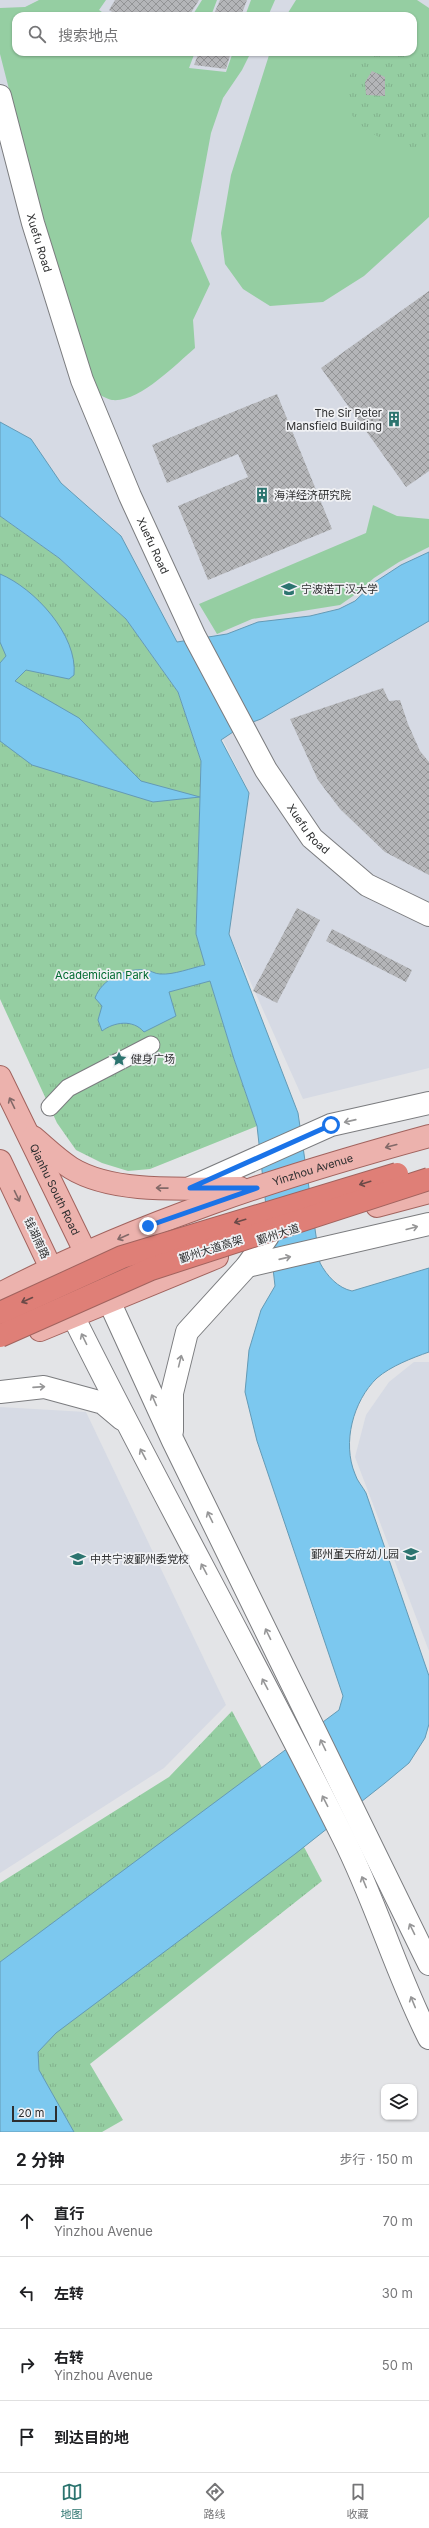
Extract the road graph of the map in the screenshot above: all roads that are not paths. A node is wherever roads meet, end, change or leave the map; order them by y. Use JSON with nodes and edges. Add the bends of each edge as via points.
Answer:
{"nodes":[{"id":1,"x":0,"y":96,"type":"edge"},
{"id":2,"x":429,"y":915,"type":"edge"},
{"id":3,"x":151,"y":1046,"type":"dead end"},
{"id":4,"x":0,"y":1077,"type":"edge"},
{"id":5,"x":429,"y":1102,"type":"edge"},
{"id":6,"x":50,"y":1107,"type":"dead end"},
{"id":7,"x":27,"y":1132,"type":"junction"},
{"id":8,"x":429,"y":1136,"type":"edge"},
{"id":9,"x":0,"y":1161,"type":"edge"},
{"id":10,"x":429,"y":1164,"type":"edge"},
{"id":11,"x":429,"y":1179,"type":"edge"},
{"id":12,"x":190,"y":1188,"type":"junction"},
{"id":13,"x":257,"y":1188,"type":"junction"},
{"id":14,"x":429,"y":1192,"type":"edge"},
{"id":15,"x":429,"y":1224,"type":"edge"},
{"id":16,"x":268,"y":1236,"type":"junction"},
{"id":17,"x":86,"y":1254,"type":"junction"},
{"id":18,"x":247,"y":1266,"type":"junction"},
{"id":19,"x":50,"y":1268,"type":"junction"},
{"id":20,"x":0,"y":1294,"type":"edge"},
{"id":21,"x":109,"y":1301,"type":"junction"},
{"id":22,"x":0,"y":1313,"type":"edge"},
{"id":23,"x":73,"y":1316,"type":"junction"},
{"id":24,"x":0,"y":1336,"type":"edge"},
{"id":25,"x":0,"y":1347,"type":"edge"},
{"id":26,"x":0,"y":1392,"type":"edge"},
{"id":27,"x":126,"y":1422,"type":"junction"},
{"id":28,"x":173,"y":1441,"type":"junction"},
{"id":29,"x":427,"y":1955,"type":"edge"},
{"id":30,"x":429,"y":2038,"type":"edge"}],
"edges":[{"from":1,"to":2,"type":"street","name":"Xuefu Road","via":[[34,223],[82,380],[130,496],[195,637],[266,770],[312,838],[366,885]]},
{"from":3,"to":6,"type":"street","via":[[68,1088]]},
{"from":7,"to":4,"type":"main road","name":"Qianhu South Road","one_way":true},
{"from":5,"to":12,"type":"street","one_way":true,"via":[[331,1125]]},
{"from":12,"to":7,"type":"main road","one_way":true,"via":[[114,1185],[71,1168]]},
{"from":7,"to":17,"type":"main road","name":"Qianhu South Road"},
{"from":8,"to":13,"type":"main road","name":"Yinzhou Avenue","one_way":true,"via":[[321,1166]]},
{"from":9,"to":19,"type":"main road","name":"钱湖南路","one_way":true},
{"from":10,"to":22,"type":"highway","one_way":true,"bridge":true,"via":[[122,1257]]},
{"from":11,"to":24,"type":"highway","name":"鄞州大道高架","bridge":true,"via":[[151,1269]]},
{"from":12,"to":13,"type":"main road"},
{"from":13,"to":17,"type":"main road","name":"Yinzhou Avenue","one_way":true,"via":[[148,1226]]},
{"from":14,"to":16,"type":"main road","name":"鄞州大道"},
{"from":18,"to":15,"type":"street","one_way":true},
{"from":16,"to":18,"type":"street"},
{"from":16,"to":21,"type":"main road","name":"鄞州大道"},
{"from":17,"to":19,"type":"main road","name":"Yinzhou Avenue"},
{"from":17,"to":21,"type":"main road","name":"Qianhu South Road"},
{"from":28,"to":18,"type":"street","one_way":true,"via":[[172,1393],[187,1332]]},
{"from":19,"to":20,"type":"main road","name":"Yinzhou Avenue"},
{"from":19,"to":23,"type":"main road","name":"钱湖南路"},
{"from":21,"to":23,"type":"main road","name":"鄞州大道"},
{"from":28,"to":21,"type":"street","one_way":true},
{"from":23,"to":25,"type":"main road","name":"鄞州大道"},
{"from":27,"to":23,"type":"street","one_way":true},
{"from":26,"to":27,"type":"street","one_way":true,"via":[[44,1387],[103,1403]]},
{"from":30,"to":27,"type":"street","one_way":true,"via":[[343,1836]]},
{"from":29,"to":28,"type":"street","one_way":true}]}
